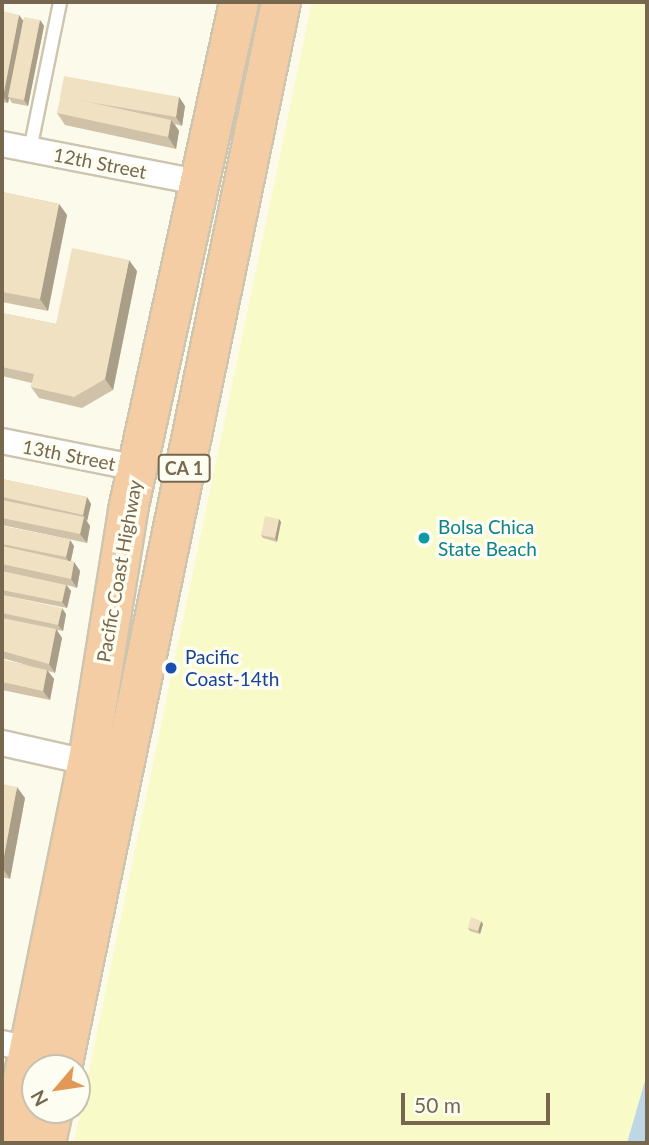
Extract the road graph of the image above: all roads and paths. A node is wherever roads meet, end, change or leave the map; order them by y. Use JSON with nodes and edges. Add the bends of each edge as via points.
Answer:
{"nodes":[{"id":1,"x":45,"y":2,"type":"edge"},
{"id":2,"x":239,"y":2,"type":"edge"},
{"id":3,"x":281,"y":2,"type":"edge"},
{"id":4,"x":60,"y":3,"type":"edge"},
{"id":5,"x":2,"y":144,"type":"edge"},
{"id":6,"x":30,"y":150,"type":"junction"},
{"id":7,"x":197,"y":182,"type":"junction"},
{"id":8,"x":2,"y":441,"type":"edge"},
{"id":9,"x":137,"y":468,"type":"junction"},
{"id":10,"x":2,"y":743,"type":"edge"},
{"id":11,"x":104,"y":766,"type":"junction"},
{"id":12,"x":31,"y":1053,"type":"edge"},
{"id":13,"x":50,"y":1124,"type":"edge"},
{"id":14,"x":10,"y":1143,"type":"edge"},
{"id":15,"x":46,"y":1143,"type":"edge"}],
"edges":[{"from":1,"to":4,"type":"lane"},
{"from":2,"to":7,"type":"highway","name":"Pacific Coast Highway","number":"CA 1"},
{"from":3,"to":11,"type":"highway","name":"Pacific Coast Highway","number":"CA 1"},
{"from":4,"to":6,"type":"lane"},
{"from":5,"to":6,"type":"street","name":"12th Street"},
{"from":6,"to":7,"type":"street","name":"12th Street"},
{"from":7,"to":9,"type":"highway","name":"Pacific Coast Highway","number":"CA 1"},
{"from":8,"to":9,"type":"street","name":"13th Street"},
{"from":9,"to":11,"type":"highway","name":"Pacific Coast Highway","number":"CA 1"},
{"from":10,"to":11,"type":"street"},
{"from":11,"to":12,"type":"highway","name":"Pacific Coast Highway","number":"CA 1"},
{"from":12,"to":14,"type":"highway","name":"Pacific Coast Highway","number":"CA 1"},
{"from":13,"to":15,"type":"highway"}]}
